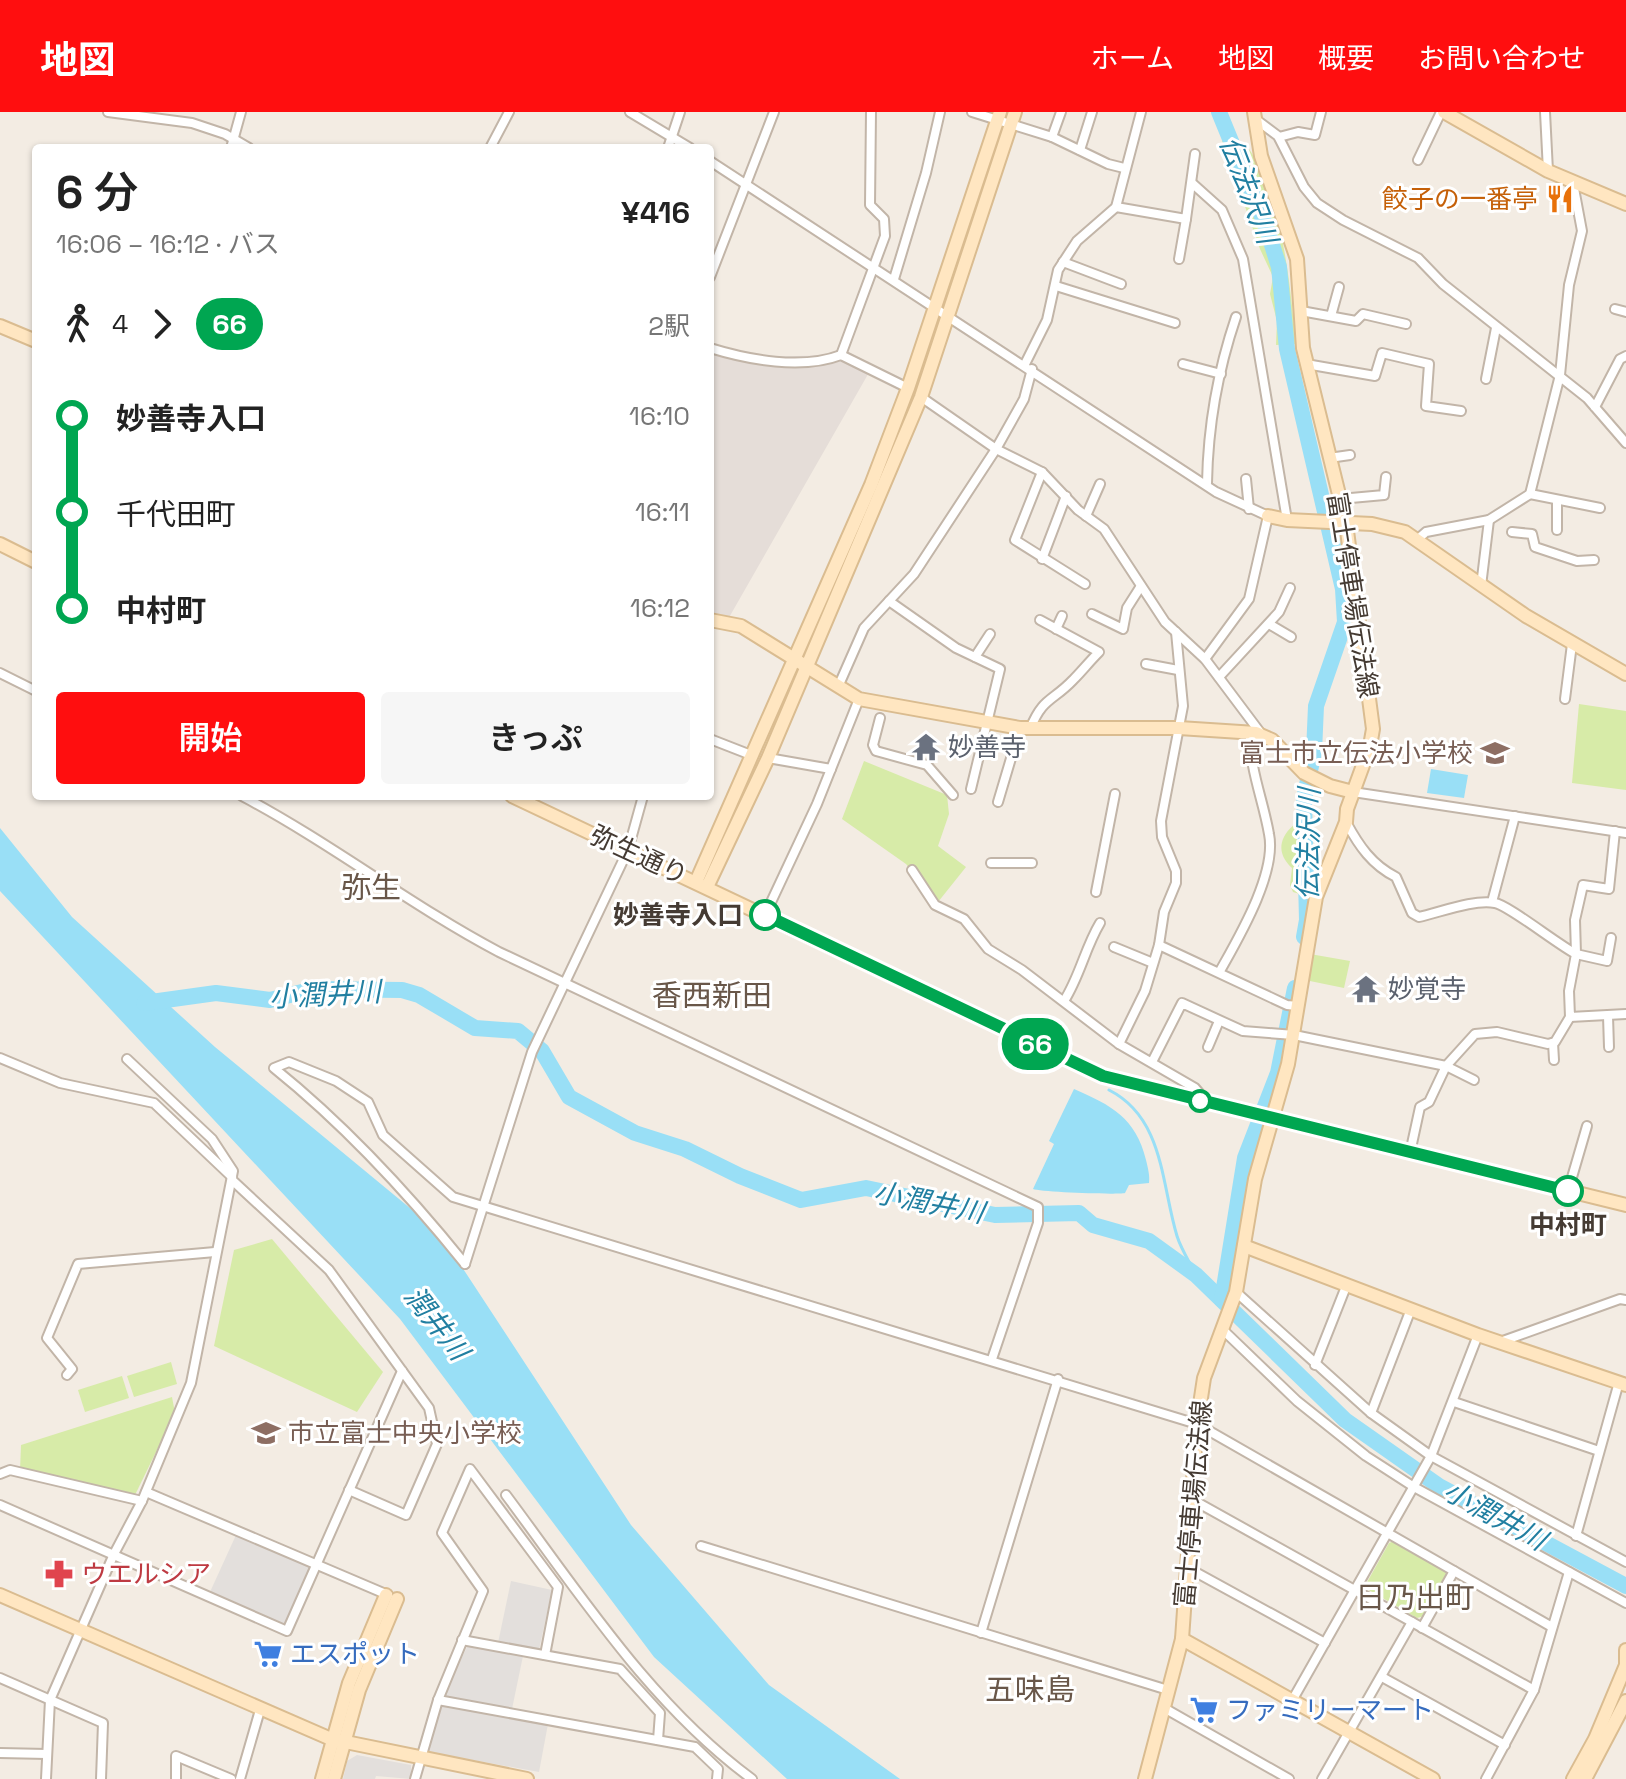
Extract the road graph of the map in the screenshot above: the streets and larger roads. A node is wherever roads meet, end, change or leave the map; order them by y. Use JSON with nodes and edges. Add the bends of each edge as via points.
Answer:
{"nodes":[{"id":1,"x":108,"y":112,"type":"edge"},
{"id":2,"x":241,"y":112,"type":"edge"},
{"id":3,"x":509,"y":112,"type":"edge"},
{"id":4,"x":630,"y":112,"type":"edge"},
{"id":5,"x":680,"y":112,"type":"edge"},
{"id":6,"x":774,"y":112,"type":"edge"},
{"id":7,"x":871,"y":112,"type":"edge"},
{"id":8,"x":940,"y":112,"type":"edge"},
{"id":9,"x":972,"y":112,"type":"edge"},
{"id":10,"x":1061,"y":112,"type":"edge"},
{"id":11,"x":1092,"y":112,"type":"edge"},
{"id":12,"x":1141,"y":112,"type":"edge"},
{"id":13,"x":1321,"y":112,"type":"edge"},
{"id":14,"x":1442,"y":112,"type":"edge"},
{"id":15,"x":1545,"y":112,"type":"edge"},
{"id":16,"x":1254,"y":115,"type":"edge"},
{"id":17,"x":1006,"y":116,"type":"edge"},
{"id":18,"x":672,"y":136,"type":"junction"},
{"id":19,"x":1052,"y":137,"type":"junction"},
{"id":20,"x":1279,"y":137,"type":"junction"},
{"id":21,"x":232,"y":143,"type":"edge"},
{"id":22,"x":492,"y":144,"type":"edge"},
{"id":23,"x":669,"y":144,"type":"edge"},
{"id":24,"x":684,"y":144,"type":"edge"},
{"id":25,"x":1080,"y":150,"type":"junction"},
{"id":26,"x":1195,"y":154,"type":"dead end"},
{"id":27,"x":1418,"y":160,"type":"dead end"},
{"id":28,"x":714,"y":164,"type":"edge"},
{"id":29,"x":1124,"y":168,"type":"junction"},
{"id":30,"x":1548,"y":171,"type":"junction"},
{"id":31,"x":1573,"y":183,"type":"junction"},
{"id":32,"x":1193,"y":184,"type":"junction"},
{"id":33,"x":748,"y":185,"type":"junction"},
{"id":34,"x":1626,"y":204,"type":"edge"},
{"id":35,"x":1116,"y":207,"type":"junction"},
{"id":36,"x":1186,"y":219,"type":"junction"},
{"id":37,"x":1179,"y":259,"type":"dead end"},
{"id":38,"x":1063,"y":262,"type":"junction"},
{"id":39,"x":714,"y":267,"type":"edge"},
{"id":40,"x":876,"y":268,"type":"junction"},
{"id":41,"x":894,"y":279,"type":"junction"},
{"id":42,"x":1121,"y":284,"type":"dead end"},
{"id":43,"x":1056,"y":286,"type":"junction"},
{"id":44,"x":1339,"y":287,"type":"dead end"},
{"id":45,"x":935,"y":308,"type":"junction"},
{"id":46,"x":1615,"y":309,"type":"dead end"},
{"id":47,"x":1301,"y":311,"type":"junction"},
{"id":48,"x":1626,"y":312,"type":"edge"},
{"id":49,"x":947,"y":316,"type":"junction"},
{"id":50,"x":1331,"y":316,"type":"junction"},
{"id":51,"x":1236,"y":317,"type":"dead end"},
{"id":52,"x":1175,"y":323,"type":"dead end"},
{"id":53,"x":1406,"y":324,"type":"dead end"},
{"id":54,"x":0,"y":326,"type":"edge"},
{"id":55,"x":1496,"y":328,"type":"junction"},
{"id":56,"x":32,"y":339,"type":"edge"},
{"id":57,"x":714,"y":349,"type":"edge"},
{"id":58,"x":841,"y":355,"type":"junction"},
{"id":59,"x":1626,"y":356,"type":"edge"},
{"id":60,"x":1183,"y":364,"type":"dead end"},
{"id":61,"x":1305,"y":364,"type":"junction"},
{"id":62,"x":1028,"y":367,"type":"junction"},
{"id":63,"x":1221,"y":374,"type":"junction"},
{"id":64,"x":1560,"y":375,"type":"junction"},
{"id":65,"x":1486,"y":379,"type":"dead end"},
{"id":66,"x":908,"y":388,"type":"junction"},
{"id":67,"x":921,"y":397,"type":"junction"},
{"id":68,"x":1595,"y":407,"type":"junction"},
{"id":69,"x":1461,"y":411,"type":"dead end"},
{"id":70,"x":1626,"y":443,"type":"edge"},
{"id":71,"x":996,"y":449,"type":"junction"},
{"id":72,"x":1350,"y":455,"type":"dead end"},
{"id":73,"x":1329,"y":458,"type":"junction"},
{"id":74,"x":1042,"y":472,"type":"junction"},
{"id":75,"x":1386,"y":477,"type":"dead end"},
{"id":76,"x":1246,"y":479,"type":"dead end"},
{"id":77,"x":1207,"y":483,"type":"junction"},
{"id":78,"x":1100,"y":484,"type":"dead end"},
{"id":79,"x":1530,"y":494,"type":"junction"},
{"id":80,"x":1066,"y":496,"type":"junction"},
{"id":81,"x":1340,"y":499,"type":"junction"},
{"id":82,"x":1557,"y":500,"type":"junction"},
{"id":83,"x":1600,"y":508,"type":"dead end"},
{"id":84,"x":1249,"y":509,"type":"junction"},
{"id":85,"x":1086,"y":516,"type":"junction"},
{"id":86,"x":1268,"y":516,"type":"junction"},
{"id":87,"x":1287,"y":520,"type":"junction"},
{"id":88,"x":1489,"y":520,"type":"junction"},
{"id":89,"x":1342,"y":523,"type":"junction"},
{"id":90,"x":1557,"y":530,"type":"dead end"},
{"id":91,"x":1512,"y":532,"type":"dead end"},
{"id":92,"x":1418,"y":539,"type":"junction"},
{"id":93,"x":0,"y":544,"type":"edge"},
{"id":94,"x":1042,"y":559,"type":"junction"},
{"id":95,"x":32,"y":560,"type":"edge"},
{"id":96,"x":1594,"y":560,"type":"dead end"},
{"id":97,"x":1085,"y":584,"type":"dead end"},
{"id":98,"x":1141,"y":586,"type":"junction"},
{"id":99,"x":1481,"y":586,"type":"junction"},
{"id":100,"x":1290,"y":588,"type":"dead end"},
{"id":101,"x":889,"y":601,"type":"junction"},
{"id":102,"x":1092,"y":614,"type":"dead end"},
{"id":103,"x":1062,"y":616,"type":"dead end"},
{"id":104,"x":1040,"y":620,"type":"dead end"},
{"id":105,"x":714,"y":621,"type":"edge"},
{"id":106,"x":1269,"y":624,"type":"junction"},
{"id":107,"x":1056,"y":629,"type":"junction"},
{"id":108,"x":1176,"y":632,"type":"junction"},
{"id":109,"x":990,"y":634,"type":"dead end"},
{"id":110,"x":1291,"y":637,"type":"dead end"},
{"id":111,"x":1572,"y":644,"type":"junction"},
{"id":112,"x":975,"y":657,"type":"junction"},
{"id":113,"x":1205,"y":659,"type":"junction"},
{"id":114,"x":801,"y":664,"type":"junction"},
{"id":115,"x":1146,"y":664,"type":"dead end"},
{"id":116,"x":1178,"y":670,"type":"junction"},
{"id":117,"x":0,"y":673,"type":"edge"},
{"id":118,"x":1626,"y":674,"type":"edge"},
{"id":119,"x":1219,"y":677,"type":"junction"},
{"id":120,"x":838,"y":687,"type":"junction"},
{"id":121,"x":32,"y":689,"type":"edge"},
{"id":122,"x":859,"y":699,"type":"junction"},
{"id":123,"x":1565,"y":699,"type":"dead end"},
{"id":124,"x":882,"y":710,"type":"junction"},
{"id":125,"x":985,"y":722,"type":"junction"},
{"id":126,"x":1025,"y":728,"type":"junction"},
{"id":127,"x":1179,"y":728,"type":"junction"},
{"id":128,"x":1256,"y":734,"type":"junction"},
{"id":129,"x":714,"y":741,"type":"edge"},
{"id":130,"x":751,"y":755,"type":"junction"},
{"id":131,"x":768,"y":758,"type":"junction"},
{"id":132,"x":831,"y":769,"type":"junction"},
{"id":133,"x":971,"y":789,"type":"dead end"},
{"id":134,"x":1353,"y":792,"type":"junction"},
{"id":135,"x":1115,"y":794,"type":"dead end"},
{"id":136,"x":953,"y":795,"type":"dead end"},
{"id":137,"x":249,"y":800,"type":"edge"},
{"id":138,"x":521,"y":800,"type":"edge"},
{"id":139,"x":642,"y":800,"type":"edge"},
{"id":140,"x":998,"y":802,"type":"dead end"},
{"id":141,"x":1515,"y":816,"type":"junction"},
{"id":142,"x":1346,"y":822,"type":"junction"},
{"id":143,"x":1615,"y":831,"type":"junction"},
{"id":144,"x":1626,"y":833,"type":"edge"},
{"id":145,"x":628,"y":850,"type":"junction"},
{"id":146,"x":991,"y":863,"type":"dead end"},
{"id":147,"x":1032,"y":863,"type":"dead end"},
{"id":148,"x":912,"y":870,"type":"dead end"},
{"id":149,"x":702,"y":885,"type":"junction"},
{"id":150,"x":1096,"y":892,"type":"dead end"},
{"id":151,"x":1492,"y":902,"type":"junction"},
{"id":152,"x":765,"y":915,"type":"junction"},
{"id":153,"x":1100,"y":923,"type":"dead end"},
{"id":154,"x":1611,"y":938,"type":"dead end"},
{"id":155,"x":1159,"y":945,"type":"junction"},
{"id":156,"x":1114,"y":947,"type":"dead end"},
{"id":157,"x":1576,"y":954,"type":"junction"},
{"id":158,"x":1153,"y":963,"type":"junction"},
{"id":159,"x":1220,"y":971,"type":"junction"},
{"id":160,"x":566,"y":981,"type":"junction"},
{"id":161,"x":1064,"y":1001,"type":"junction"},
{"id":162,"x":1292,"y":1006,"type":"junction"},
{"id":163,"x":1626,"y":1014,"type":"edge"},
{"id":164,"x":1608,"y":1016,"type":"junction"},
{"id":165,"x":1570,"y":1017,"type":"junction"},
{"id":166,"x":1219,"y":1021,"type":"junction"},
{"id":167,"x":1323,"y":1027,"type":"dead end"},
{"id":168,"x":1288,"y":1036,"type":"junction"},
{"id":169,"x":1320,"y":1040,"type":"junction"},
{"id":170,"x":1553,"y":1043,"type":"junction"},
{"id":171,"x":1119,"y":1044,"type":"junction"},
{"id":172,"x":1208,"y":1047,"type":"dead end"},
{"id":173,"x":1609,"y":1047,"type":"dead end"},
{"id":174,"x":0,"y":1058,"type":"edge"},
{"id":175,"x":127,"y":1059,"type":"dead end"},
{"id":176,"x":1554,"y":1060,"type":"dead end"},
{"id":177,"x":1152,"y":1062,"type":"junction"},
{"id":178,"x":1446,"y":1066,"type":"junction"},
{"id":179,"x":1474,"y":1080,"type":"dead end"},
{"id":180,"x":1207,"y":1102,"type":"junction"},
{"id":181,"x":1270,"y":1120,"type":"junction"},
{"id":182,"x":1587,"y":1126,"type":"dead end"},
{"id":183,"x":1410,"y":1153,"type":"junction"},
{"id":184,"x":232,"y":1178,"type":"junction"},
{"id":185,"x":1568,"y":1191,"type":"junction"},
{"id":186,"x":486,"y":1205,"type":"junction"},
{"id":187,"x":1626,"y":1205,"type":"edge"},
{"id":188,"x":1244,"y":1246,"type":"junction"},
{"id":189,"x":215,"y":1252,"type":"junction"},
{"id":190,"x":1347,"y":1284,"type":"junction"},
{"id":191,"x":1235,"y":1295,"type":"junction"},
{"id":192,"x":1626,"y":1300,"type":"edge"},
{"id":193,"x":1411,"y":1309,"type":"junction"},
{"id":194,"x":1222,"y":1329,"type":"junction"},
{"id":195,"x":1478,"y":1335,"type":"junction"},
{"id":196,"x":1499,"y":1342,"type":"junction"},
{"id":197,"x":992,"y":1359,"type":"junction"},
{"id":198,"x":1315,"y":1365,"type":"junction"},
{"id":199,"x":402,"y":1371,"type":"junction"},
{"id":200,"x":67,"y":1375,"type":"dead end"},
{"id":201,"x":1058,"y":1379,"type":"junction"},
{"id":202,"x":1623,"y":1384,"type":"edge"},
{"id":203,"x":1454,"y":1402,"type":"junction"},
{"id":204,"x":1371,"y":1413,"type":"junction"},
{"id":205,"x":1197,"y":1424,"type":"junction"},
{"id":206,"x":1599,"y":1451,"type":"junction"},
{"id":207,"x":1430,"y":1458,"type":"junction"},
{"id":208,"x":0,"y":1474,"type":"edge"},
{"id":209,"x":1415,"y":1484,"type":"junction"},
{"id":210,"x":349,"y":1490,"type":"junction"},
{"id":211,"x":506,"y":1495,"type":"dead end"},
{"id":212,"x":144,"y":1496,"type":"junction"},
{"id":213,"x":1193,"y":1500,"type":"junction"},
{"id":214,"x":0,"y":1505,"type":"edge"},
{"id":215,"x":1387,"y":1533,"type":"junction"},
{"id":216,"x":1576,"y":1536,"type":"junction"},
{"id":217,"x":701,"y":1546,"type":"dead end"},
{"id":218,"x":114,"y":1554,"type":"junction"},
{"id":219,"x":1626,"y":1562,"type":"edge"},
{"id":220,"x":317,"y":1565,"type":"junction"},
{"id":221,"x":1188,"y":1568,"type":"junction"},
{"id":222,"x":1454,"y":1571,"type":"junction"},
{"id":223,"x":1569,"y":1572,"type":"junction"},
{"id":224,"x":1356,"y":1589,"type":"junction"},
{"id":225,"x":0,"y":1595,"type":"edge"},
{"id":226,"x":392,"y":1597,"type":"joint"},
{"id":227,"x":1626,"y":1603,"type":"edge"},
{"id":228,"x":1412,"y":1622,"type":"junction"},
{"id":229,"x":1552,"y":1627,"type":"junction"},
{"id":230,"x":1422,"y":1628,"type":"junction"},
{"id":231,"x":80,"y":1630,"type":"junction"},
{"id":232,"x":981,"y":1633,"type":"junction"},
{"id":233,"x":1182,"y":1639,"type":"junction"},
{"id":234,"x":462,"y":1640,"type":"junction"},
{"id":235,"x":1325,"y":1643,"type":"junction"},
{"id":236,"x":1626,"y":1650,"type":"edge"},
{"id":237,"x":545,"y":1655,"type":"junction"},
{"id":238,"x":1626,"y":1664,"type":"edge"},
{"id":239,"x":1382,"y":1677,"type":"junction"},
{"id":240,"x":0,"y":1678,"type":"edge"},
{"id":241,"x":1168,"y":1690,"type":"junction"},
{"id":242,"x":1534,"y":1690,"type":"junction"},
{"id":243,"x":1293,"y":1699,"type":"junction"},
{"id":244,"x":50,"y":1700,"type":"junction"},
{"id":245,"x":438,"y":1700,"type":"junction"},
{"id":246,"x":1626,"y":1701,"type":"edge"},
{"id":247,"x":1164,"y":1708,"type":"junction"},
{"id":248,"x":260,"y":1710,"type":"junction"},
{"id":249,"x":1622,"y":1717,"type":"edge"},
{"id":250,"x":1349,"y":1732,"type":"junction"},
{"id":251,"x":658,"y":1740,"type":"junction"},
{"id":252,"x":337,"y":1741,"type":"junction"},
{"id":253,"x":1505,"y":1745,"type":"junction"},
{"id":254,"x":0,"y":1753,"type":"edge"},
{"id":255,"x":47,"y":1754,"type":"junction"},
{"id":256,"x":419,"y":1759,"type":"junction"},
{"id":257,"x":478,"y":1774,"type":"edge"},
{"id":258,"x":1149,"y":1777,"type":"edge"},
{"id":259,"x":46,"y":1779,"type":"edge"},
{"id":260,"x":101,"y":1779,"type":"edge"},
{"id":261,"x":176,"y":1779,"type":"edge"},
{"id":262,"x":231,"y":1779,"type":"edge"},
{"id":263,"x":240,"y":1779,"type":"edge"},
{"id":264,"x":322,"y":1779,"type":"edge"},
{"id":265,"x":334,"y":1779,"type":"edge"},
{"id":266,"x":415,"y":1779,"type":"edge"},
{"id":267,"x":527,"y":1779,"type":"edge"},
{"id":268,"x":717,"y":1779,"type":"edge"},
{"id":269,"x":752,"y":1779,"type":"edge"},
{"id":270,"x":1289,"y":1779,"type":"edge"},
{"id":271,"x":1322,"y":1779,"type":"edge"},
{"id":272,"x":1433,"y":1779,"type":"edge"},
{"id":273,"x":1486,"y":1779,"type":"edge"},
{"id":274,"x":1573,"y":1779,"type":"edge"},
{"id":275,"x":1585,"y":1779,"type":"edge"}],
"edges":[{"from":1,"to":21,"type":"street","via":[[192,123]]},
{"from":2,"to":21,"type":"street"},
{"from":3,"to":22,"type":"street"},
{"from":4,"to":18,"type":"street"},
{"from":5,"to":18,"type":"street"},
{"from":6,"to":33,"type":"street"},
{"from":7,"to":40,"type":"street","via":[[870,205],[884,219],[885,236]]},
{"from":8,"to":41,"type":"street"},
{"from":9,"to":17,"type":"street"},
{"from":10,"to":19,"type":"street"},
{"from":11,"to":25,"type":"street"},
{"from":12,"to":29,"type":"street"},
{"from":13,"to":20,"type":"street","via":[[1315,135]]},
{"from":14,"to":27,"type":"street"},
{"from":14,"to":30,"type":"street"},
{"from":15,"to":30,"type":"street"},
{"from":16,"to":20,"type":"street"},
{"from":16,"to":47,"type":"street","name":"富士停車場伝法線","via":[[1261,156],[1297,259]]},
{"from":17,"to":19,"type":"street"},
{"from":17,"to":45,"type":"street"},
{"from":17,"to":49,"type":"street"},
{"from":18,"to":23,"type":"street"},
{"from":18,"to":24,"type":"street"},
{"from":19,"to":25,"type":"street"},
{"from":20,"to":55,"type":"street","via":[[1317,203],[1418,258]]},
{"from":25,"to":29,"type":"street"},
{"from":26,"to":32,"type":"street"},
{"from":28,"to":33,"type":"street"},
{"from":29,"to":35,"type":"street"},
{"from":30,"to":31,"type":"street"},
{"from":31,"to":34,"type":"street"},
{"from":31,"to":64,"type":"street","via":[[1582,231],[1569,285]]},
{"from":32,"to":36,"type":"street"},
{"from":32,"to":87,"type":"street","via":[[1222,210],[1243,259]]},
{"from":33,"to":39,"type":"street"},
{"from":33,"to":40,"type":"street"},
{"from":35,"to":36,"type":"street"},
{"from":35,"to":38,"type":"street","via":[[1077,241]]},
{"from":36,"to":37,"type":"street"},
{"from":38,"to":42,"type":"street"},
{"from":38,"to":43,"type":"street"},
{"from":40,"to":41,"type":"street"},
{"from":40,"to":58,"type":"street"},
{"from":41,"to":45,"type":"street"},
{"from":43,"to":52,"type":"street"},
{"from":43,"to":62,"type":"street"},
{"from":44,"to":50,"type":"street"},
{"from":45,"to":49,"type":"street"},
{"from":45,"to":66,"type":"street"},
{"from":46,"to":48,"type":"street"},
{"from":47,"to":50,"type":"street"},
{"from":47,"to":61,"type":"street","name":"富士停車場伝法線"},
{"from":49,"to":62,"type":"street"},
{"from":49,"to":67,"type":"street"},
{"from":50,"to":53,"type":"street","via":[[1356,321],[1363,314]]},
{"from":51,"to":63,"type":"street"},
{"from":54,"to":56,"type":"street"},
{"from":55,"to":64,"type":"street"},
{"from":55,"to":65,"type":"street"},
{"from":57,"to":58,"type":"street","via":[[793,362]]},
{"from":58,"to":66,"type":"street"},
{"from":59,"to":68,"type":"street"},
{"from":60,"to":63,"type":"street"},
{"from":61,"to":69,"type":"street","via":[[1375,376],[1382,353],[1429,364],[1426,406]]},
{"from":61,"to":73,"type":"street","name":"富士停車場伝法線"},
{"from":62,"to":71,"type":"street","via":[[1024,399]]},
{"from":62,"to":77,"type":"street"},
{"from":63,"to":77,"type":"street"},
{"from":64,"to":68,"type":"street"},
{"from":64,"to":79,"type":"street"},
{"from":66,"to":114,"type":"street"},
{"from":67,"to":71,"type":"street"},
{"from":67,"to":114,"type":"street"},
{"from":68,"to":70,"type":"street"},
{"from":71,"to":74,"type":"street"},
{"from":71,"to":101,"type":"street","via":[[914,574]]},
{"from":72,"to":73,"type":"street"},
{"from":73,"to":81,"type":"street","name":"富士停車場伝法線"},
{"from":74,"to":80,"type":"street"},
{"from":74,"to":94,"type":"street","via":[[1015,540]]},
{"from":75,"to":81,"type":"street","via":[[1384,495]]},
{"from":76,"to":84,"type":"street"},
{"from":77,"to":84,"type":"street"},
{"from":78,"to":85,"type":"street"},
{"from":79,"to":82,"type":"street"},
{"from":79,"to":88,"type":"street"},
{"from":80,"to":85,"type":"street"},
{"from":80,"to":94,"type":"street"},
{"from":81,"to":89,"type":"street","name":"富士停車場伝法線"},
{"from":82,"to":83,"type":"street"},
{"from":82,"to":90,"type":"street"},
{"from":84,"to":86,"type":"street"},
{"from":85,"to":98,"type":"street","via":[[1110,535]]},
{"from":86,"to":87,"type":"street"},
{"from":86,"to":113,"type":"street","via":[[1249,599]]},
{"from":87,"to":89,"type":"street"},
{"from":88,"to":92,"type":"street","via":[[1426,532]]},
{"from":88,"to":99,"type":"street"},
{"from":89,"to":92,"type":"street","via":[[1393,528]]},
{"from":89,"to":134,"type":"street","name":"富士停車場伝法線","via":[[1373,729]]},
{"from":91,"to":96,"type":"street","via":[[1532,534],[1535,547],[1577,561]]},
{"from":92,"to":99,"type":"street"},
{"from":93,"to":95,"type":"street"},
{"from":94,"to":97,"type":"street"},
{"from":98,"to":102,"type":"street","via":[[1127,608],[1123,629]]},
{"from":98,"to":108,"type":"street"},
{"from":99,"to":111,"type":"street"},
{"from":100,"to":106,"type":"street"},
{"from":101,"to":112,"type":"street"},
{"from":101,"to":120,"type":"street","via":[[860,634]]},
{"from":103,"to":107,"type":"street"},
{"from":104,"to":107,"type":"street"},
{"from":105,"to":114,"type":"street","via":[[741,626]]},
{"from":106,"to":110,"type":"street"},
{"from":106,"to":119,"type":"street"},
{"from":107,"to":126,"type":"street","via":[[1099,652],[1041,705]]},
{"from":108,"to":113,"type":"street"},
{"from":108,"to":116,"type":"street"},
{"from":109,"to":112,"type":"street"},
{"from":111,"to":118,"type":"street"},
{"from":111,"to":123,"type":"street"},
{"from":112,"to":125,"type":"street","via":[[1000,669]]},
{"from":113,"to":119,"type":"street"},
{"from":114,"to":120,"type":"street"},
{"from":114,"to":130,"type":"street"},
{"from":114,"to":131,"type":"street"},
{"from":115,"to":116,"type":"street"},
{"from":116,"to":127,"type":"street","via":[[1183,706]]},
{"from":117,"to":121,"type":"street"},
{"from":119,"to":128,"type":"street"},
{"from":120,"to":122,"type":"street"},
{"from":122,"to":124,"type":"street"},
{"from":122,"to":132,"type":"street"},
{"from":124,"to":125,"type":"street"},
{"from":124,"to":136,"type":"street","via":[[876,751],[927,765]]},
{"from":125,"to":126,"type":"street"},
{"from":125,"to":133,"type":"street"},
{"from":126,"to":127,"type":"street"},
{"from":126,"to":140,"type":"street"},
{"from":127,"to":128,"type":"street"},
{"from":127,"to":155,"type":"street","via":[[1161,821],[1176,883]]},
{"from":128,"to":134,"type":"street","via":[[1309,776]]},
{"from":128,"to":159,"type":"street","via":[[1249,757],[1270,837],[1270,862]]},
{"from":129,"to":130,"type":"street"},
{"from":130,"to":149,"type":"street"},
{"from":131,"to":132,"type":"street"},
{"from":131,"to":149,"type":"street"},
{"from":132,"to":152,"type":"street"},
{"from":134,"to":141,"type":"street"},
{"from":134,"to":142,"type":"street","name":"富士停車場伝法線"},
{"from":135,"to":150,"type":"street"},
{"from":137,"to":160,"type":"street","via":[[307,831],[435,918]]},
{"from":138,"to":145,"type":"street","name":"弥生通り"},
{"from":139,"to":145,"type":"street"},
{"from":141,"to":143,"type":"street"},
{"from":141,"to":151,"type":"street"},
{"from":142,"to":151,"type":"street","via":[[1380,869],[1396,877],[1412,913],[1419,917]]},
{"from":142,"to":162,"type":"street","name":"富士停車場伝法線","via":[[1316,897]]},
{"from":143,"to":144,"type":"street"},
{"from":143,"to":157,"type":"street","via":[[1609,889],[1583,885],[1575,920]]},
{"from":145,"to":149,"type":"street","name":"弥生通り"},
{"from":145,"to":160,"type":"street"},
{"from":146,"to":147,"type":"street"},
{"from":148,"to":161,"type":"street","via":[[935,905],[964,919],[988,949]]},
{"from":149,"to":152,"type":"street","name":"弥生通り"},
{"from":151,"to":157,"type":"street","via":[[1507,906]]},
{"from":152,"to":180,"type":"street","name":"弥生通り","via":[[1082,1068]]},
{"from":153,"to":161,"type":"street"},
{"from":154,"to":157,"type":"street","via":[[1607,961]]},
{"from":155,"to":158,"type":"street"},
{"from":155,"to":159,"type":"street"},
{"from":156,"to":158,"type":"street"},
{"from":157,"to":165,"type":"street"},
{"from":158,"to":171,"type":"street"},
{"from":159,"to":162,"type":"street"},
{"from":160,"to":186,"type":"street","via":[[532,1052]]},
{"from":160,"to":197,"type":"street","via":[[1038,1207],[1038,1223]]},
{"from":161,"to":171,"type":"street"},
{"from":162,"to":168,"type":"street","name":"富士停車場伝法線"},
{"from":163,"to":164,"type":"street"},
{"from":164,"to":165,"type":"street"},
{"from":164,"to":173,"type":"street"},
{"from":165,"to":170,"type":"street"},
{"from":166,"to":168,"type":"street","via":[[1243,1031]]},
{"from":166,"to":172,"type":"street"},
{"from":166,"to":177,"type":"street","via":[[1182,1003]]},
{"from":167,"to":169,"type":"street"},
{"from":168,"to":169,"type":"street"},
{"from":168,"to":181,"type":"street","name":"富士停車場伝法線"},
{"from":169,"to":178,"type":"street"},
{"from":170,"to":176,"type":"street"},
{"from":170,"to":178,"type":"street","via":[[1482,1032],[1467,1040]]},
{"from":171,"to":177,"type":"street"},
{"from":174,"to":184,"type":"street","via":[[60,1083],[154,1103]]},
{"from":175,"to":184,"type":"street","via":[[212,1139],[233,1171]]},
{"from":177,"to":180,"type":"street","via":[[1195,1088]]},
{"from":178,"to":179,"type":"street"},
{"from":178,"to":183,"type":"street","via":[[1429,1102],[1420,1107]]},
{"from":180,"to":181,"type":"street","name":"弥生通り"},
{"from":181,"to":183,"type":"street","name":"弥生通り"},
{"from":181,"to":188,"type":"street","name":"富士停車場伝法線"},
{"from":182,"to":185,"type":"street"},
{"from":183,"to":185,"type":"street","name":"弥生通り"},
{"from":184,"to":189,"type":"street"},
{"from":184,"to":199,"type":"street","via":[[329,1270]]},
{"from":185,"to":187,"type":"street","name":"弥生通り"},
{"from":186,"to":186,"type":"street","via":[[453,1197],[383,1135],[368,1102],[336,1081],[289,1062],[274,1068],[402,1185],[465,1264]]},
{"from":186,"to":197,"type":"street"},
{"from":188,"to":190,"type":"street"},
{"from":188,"to":191,"type":"street","name":"富士停車場伝法線"},
{"from":189,"to":200,"type":"street","via":[[78,1264],[47,1338],[72,1369]]},
{"from":189,"to":212,"type":"street","via":[[191,1383]]},
{"from":190,"to":193,"type":"street"},
{"from":190,"to":198,"type":"street"},
{"from":191,"to":194,"type":"street","name":"富士停車場伝法線"},
{"from":191,"to":198,"type":"street"},
{"from":192,"to":196,"type":"street"},
{"from":193,"to":195,"type":"street"},
{"from":193,"to":204,"type":"street"},
{"from":194,"to":205,"type":"street","name":"富士停車場伝法線","via":[[1204,1378]]},
{"from":194,"to":209,"type":"street","via":[[1297,1401],[1366,1456]]},
{"from":195,"to":196,"type":"street"},
{"from":195,"to":203,"type":"street"},
{"from":196,"to":202,"type":"street"},
{"from":197,"to":201,"type":"street"},
{"from":198,"to":204,"type":"street"},
{"from":199,"to":210,"type":"street"},
{"from":199,"to":210,"type":"street","via":[[429,1408],[437,1444],[406,1515]]},
{"from":201,"to":205,"type":"street"},
{"from":201,"to":232,"type":"street"},
{"from":202,"to":206,"type":"street"},
{"from":203,"to":206,"type":"street"},
{"from":203,"to":207,"type":"street"},
{"from":204,"to":207,"type":"street"},
{"from":205,"to":213,"type":"street","name":"富士停車場伝法線"},
{"from":205,"to":215,"type":"street"},
{"from":206,"to":216,"type":"street"},
{"from":207,"to":209,"type":"street"},
{"from":207,"to":216,"type":"street"},
{"from":208,"to":212,"type":"street","via":[[10,1470]]},
{"from":209,"to":215,"type":"street"},
{"from":209,"to":223,"type":"street"},
{"from":210,"to":220,"type":"street"},
{"from":211,"to":269,"type":"street","via":[[621,1648],[701,1735]]},
{"from":212,"to":218,"type":"street"},
{"from":212,"to":220,"type":"street"},
{"from":213,"to":221,"type":"street","name":"富士停車場伝法線"},
{"from":213,"to":224,"type":"street"},
{"from":214,"to":218,"type":"street"},
{"from":215,"to":222,"type":"street"},
{"from":215,"to":224,"type":"street"},
{"from":216,"to":219,"type":"street"},
{"from":217,"to":232,"type":"street"},
{"from":218,"to":220,"type":"street","via":[[287,1631]]},
{"from":218,"to":231,"type":"street"},
{"from":220,"to":226,"type":"street"},
{"from":221,"to":233,"type":"street","name":"富士停車場伝法線"},
{"from":221,"to":235,"type":"street"},
{"from":222,"to":229,"type":"street"},
{"from":222,"to":230,"type":"street"},
{"from":223,"to":227,"type":"street"},
{"from":223,"to":229,"type":"street"},
{"from":224,"to":228,"type":"street"},
{"from":224,"to":235,"type":"street"},
{"from":225,"to":231,"type":"street"},
{"from":226,"to":252,"type":"street","via":[[349,1683]]},
{"from":228,"to":230,"type":"street"},
{"from":228,"to":239,"type":"street"},
{"from":229,"to":242,"type":"street"},
{"from":230,"to":242,"type":"street"},
{"from":231,"to":244,"type":"street"},
{"from":231,"to":248,"type":"street"},
{"from":232,"to":241,"type":"street"},
{"from":233,"to":241,"type":"street","name":"富士停車場伝法線"},
{"from":233,"to":243,"type":"street"},
{"from":234,"to":237,"type":"street"},
{"from":234,"to":237,"type":"street","via":[[483,1591],[442,1533],[470,1469],[558,1587]]},
{"from":234,"to":245,"type":"street"},
{"from":235,"to":243,"type":"street"},
{"from":236,"to":238,"type":"street"},
{"from":237,"to":251,"type":"street","via":[[620,1669],[660,1713]]},
{"from":238,"to":274,"type":"street"},
{"from":239,"to":250,"type":"street"},
{"from":239,"to":253,"type":"street"},
{"from":240,"to":244,"type":"street"},
{"from":241,"to":247,"type":"street","name":"富士停車場伝法線"},
{"from":242,"to":253,"type":"street"},
{"from":243,"to":250,"type":"street"},
{"from":244,"to":255,"type":"street"},
{"from":244,"to":260,"type":"street","via":[[103,1723]]},
{"from":245,"to":251,"type":"street"},
{"from":245,"to":256,"type":"street"},
{"from":246,"to":249,"type":"street"},
{"from":247,"to":258,"type":"street","name":"富士停車場伝法線"},
{"from":247,"to":270,"type":"street"},
{"from":248,"to":252,"type":"street"},
{"from":248,"to":263,"type":"street"},
{"from":249,"to":275,"type":"street"},
{"from":250,"to":271,"type":"street"},
{"from":250,"to":272,"type":"street"},
{"from":251,"to":268,"type":"street","via":[[695,1747],[718,1769]]},
{"from":252,"to":256,"type":"street"},
{"from":252,"to":264,"type":"street"},
{"from":252,"to":265,"type":"street"},
{"from":253,"to":273,"type":"street"},
{"from":254,"to":255,"type":"street"},
{"from":255,"to":259,"type":"street"},
{"from":256,"to":257,"type":"street"},
{"from":256,"to":266,"type":"street"},
{"from":257,"to":267,"type":"street"},
{"from":261,"to":262,"type":"street","via":[[176,1756]]}]}
